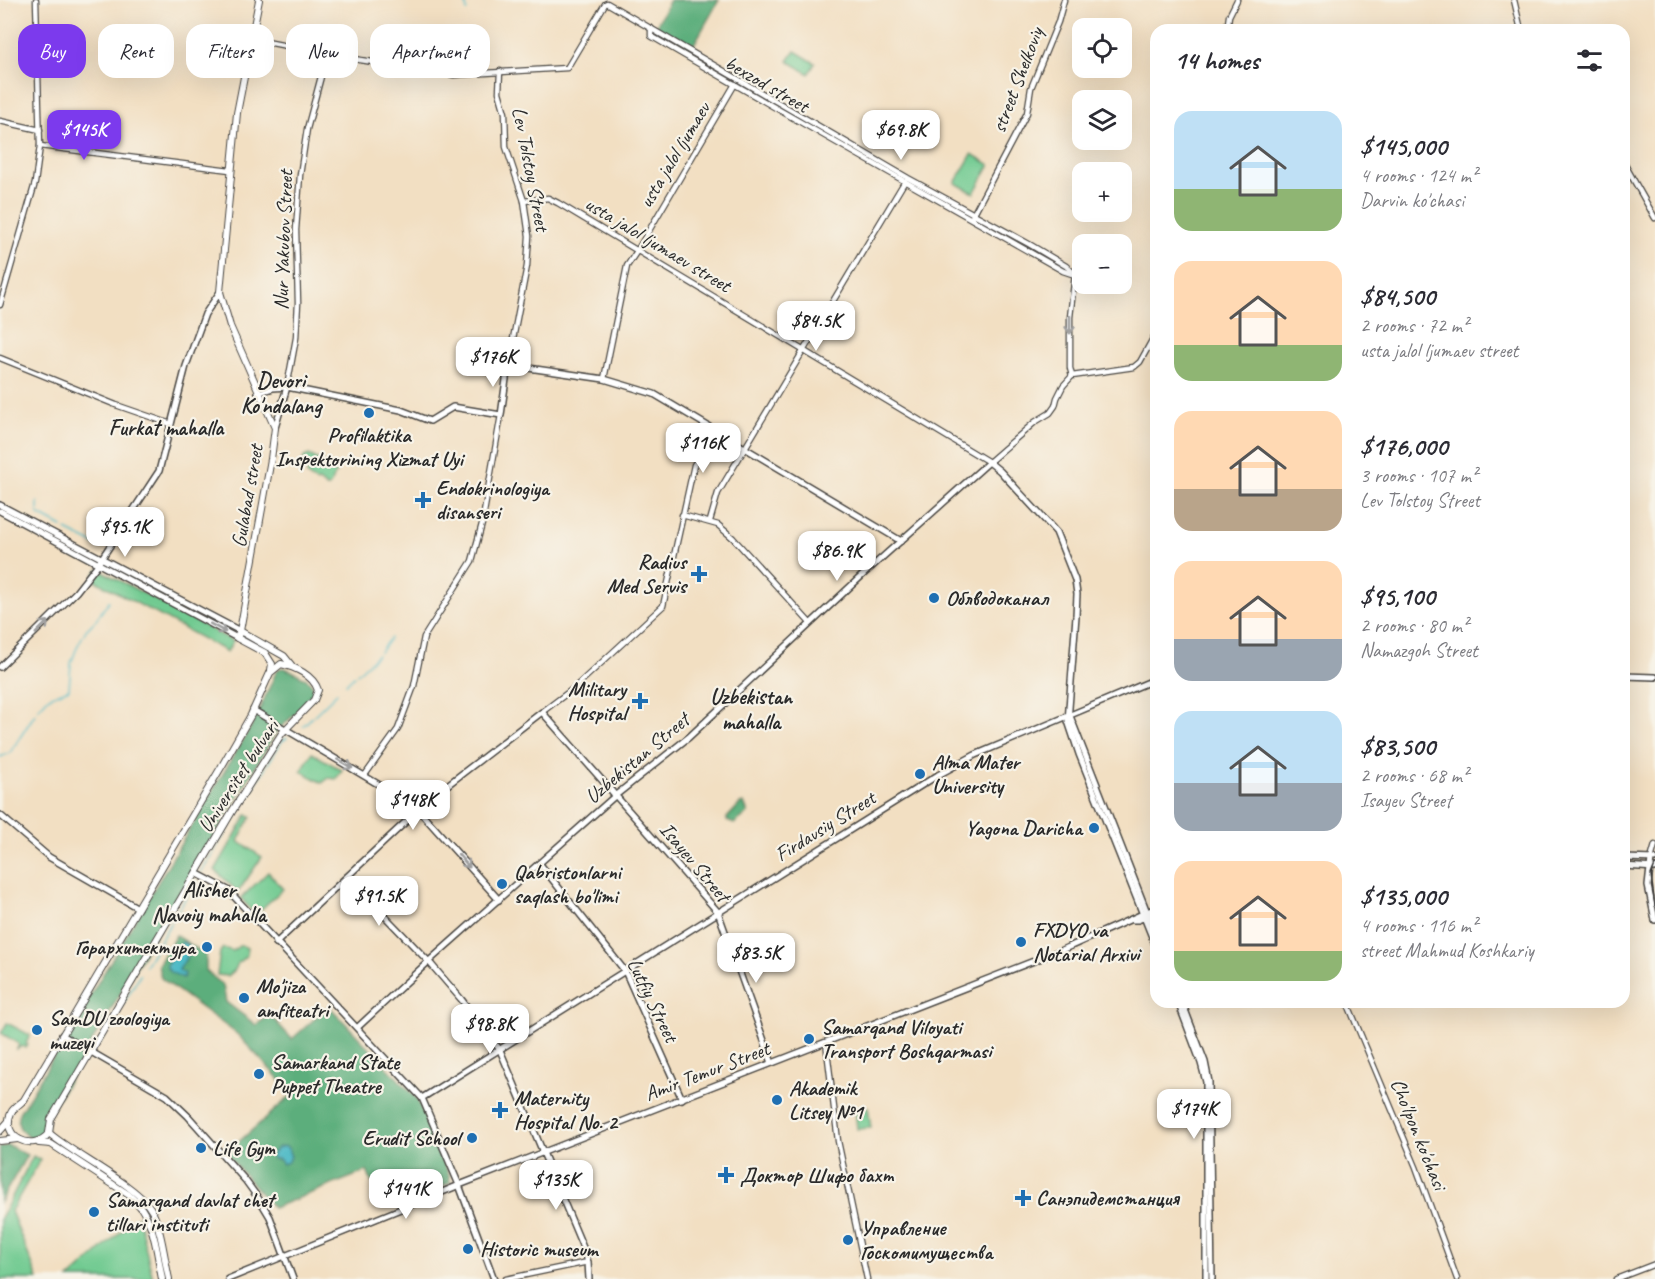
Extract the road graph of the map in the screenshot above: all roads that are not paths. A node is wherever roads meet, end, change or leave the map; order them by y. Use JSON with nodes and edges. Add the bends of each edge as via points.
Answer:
{"nodes":[{"id":1,"x":36,"y":0,"type":"edge"},
{"id":2,"x":260,"y":0,"type":"edge"},
{"id":3,"x":1064,"y":0,"type":"edge"},
{"id":4,"x":1237,"y":0,"type":"edge"},
{"id":5,"x":1514,"y":0,"type":"edge"},
{"id":6,"x":255,"y":24,"type":"edge"},
{"id":7,"x":1228,"y":24,"type":"edge"},
{"id":8,"x":1520,"y":24,"type":"edge"},
{"id":9,"x":651,"y":28,"type":"junction"},
{"id":10,"x":358,"y":59,"type":"edge"},
{"id":11,"x":500,"y":71,"type":"junction"},
{"id":12,"x":244,"y":78,"type":"edge"},
{"id":13,"x":321,"y":78,"type":"edge"},
{"id":14,"x":735,"y":84,"type":"junction"},
{"id":15,"x":0,"y":121,"type":"edge"},
{"id":16,"x":40,"y":130,"type":"junction"},
{"id":17,"x":40,"y":146,"type":"junction"},
{"id":18,"x":230,"y":170,"type":"junction"},
{"id":19,"x":1630,"y":174,"type":"edge"},
{"id":20,"x":906,"y":180,"type":"junction"},
{"id":21,"x":524,"y":201,"type":"junction"},
{"id":22,"x":972,"y":217,"type":"junction"},
{"id":23,"x":1655,"y":218,"type":"edge"},
{"id":24,"x":637,"y":251,"type":"junction"},
{"id":25,"x":220,"y":292,"type":"junction"},
{"id":26,"x":0,"y":305,"type":"edge"},
{"id":27,"x":1150,"y":344,"type":"edge"},
{"id":28,"x":803,"y":350,"type":"junction"},
{"id":29,"x":0,"y":358,"type":"edge"},
{"id":30,"x":508,"y":365,"type":"junction"},
{"id":31,"x":1072,"y":376,"type":"junction"},
{"id":32,"x":604,"y":379,"type":"junction"},
{"id":33,"x":287,"y":387,"type":"junction"},
{"id":34,"x":258,"y":393,"type":"junction"},
{"id":35,"x":501,"y":415,"type":"junction"},
{"id":36,"x":171,"y":424,"type":"junction"},
{"id":37,"x":275,"y":428,"type":"junction"},
{"id":38,"x":715,"y":430,"type":"junction"},
{"id":39,"x":746,"y":448,"type":"junction"},
{"id":40,"x":989,"y":462,"type":"junction"},
{"id":41,"x":0,"y":505,"type":"edge"},
{"id":42,"x":0,"y":511,"type":"edge"},
{"id":43,"x":682,"y":515,"type":"junction"},
{"id":44,"x":710,"y":521,"type":"junction"},
{"id":45,"x":901,"y":542,"type":"junction"},
{"id":46,"x":99,"y":561,"type":"junction"},
{"id":47,"x":164,"y":595,"type":"junction"},
{"id":48,"x":810,"y":623,"type":"junction"},
{"id":49,"x":240,"y":631,"type":"junction"},
{"id":50,"x":237,"y":638,"type":"junction"},
{"id":51,"x":292,"y":667,"type":"junction"},
{"id":52,"x":0,"y":668,"type":"edge"},
{"id":53,"x":270,"y":673,"type":"junction"},
{"id":54,"x":1630,"y":676,"type":"edge"},
{"id":55,"x":1655,"y":676,"type":"edge"},
{"id":56,"x":1150,"y":682,"type":"edge"},
{"id":57,"x":253,"y":710,"type":"junction"},
{"id":58,"x":542,"y":712,"type":"junction"},
{"id":59,"x":1070,"y":715,"type":"junction"},
{"id":60,"x":286,"y":729,"type":"junction"},
{"id":61,"x":365,"y":775,"type":"junction"},
{"id":62,"x":616,"y":795,"type":"junction"},
{"id":63,"x":419,"y":811,"type":"junction"},
{"id":64,"x":0,"y":815,"type":"edge"},
{"id":65,"x":1655,"y":845,"type":"edge"},
{"id":66,"x":1630,"y":858,"type":"edge"},
{"id":67,"x":1653,"y":859,"type":"edge"},
{"id":68,"x":540,"y":864,"type":"junction"},
{"id":69,"x":1630,"y":866,"type":"edge"},
{"id":70,"x":1653,"y":868,"type":"edge"},
{"id":71,"x":196,"y":873,"type":"junction"},
{"id":72,"x":347,"y":877,"type":"junction"},
{"id":73,"x":1655,"y":877,"type":"edge"},
{"id":74,"x":498,"y":900,"type":"junction"},
{"id":75,"x":138,"y":908,"type":"junction"},
{"id":76,"x":718,"y":912,"type":"junction"},
{"id":77,"x":1150,"y":912,"type":"edge"},
{"id":78,"x":1150,"y":914,"type":"edge"},
{"id":79,"x":1146,"y":915,"type":"junction"},
{"id":80,"x":1655,"y":920,"type":"edge"},
{"id":81,"x":1150,"y":923,"type":"edge"},
{"id":82,"x":1150,"y":928,"type":"edge"},
{"id":83,"x":276,"y":943,"type":"junction"},
{"id":84,"x":428,"y":962,"type":"junction"},
{"id":85,"x":625,"y":971,"type":"junction"},
{"id":86,"x":1182,"y":1008,"type":"edge"},
{"id":87,"x":1182,"y":1008,"type":"edge"},
{"id":88,"x":1350,"y":1008,"type":"edge"},
{"id":89,"x":358,"y":1029,"type":"junction"},
{"id":90,"x":62,"y":1035,"type":"junction"},
{"id":91,"x":826,"y":1042,"type":"junction"},
{"id":92,"x":501,"y":1050,"type":"junction"},
{"id":93,"x":91,"y":1052,"type":"junction"},
{"id":94,"x":772,"y":1064,"type":"junction"},
{"id":95,"x":422,"y":1098,"type":"junction"},
{"id":96,"x":682,"y":1099,"type":"junction"},
{"id":97,"x":51,"y":1119,"type":"junction"},
{"id":98,"x":9,"y":1121,"type":"junction"},
{"id":99,"x":0,"y":1131,"type":"edge"},
{"id":100,"x":49,"y":1132,"type":"junction"},
{"id":101,"x":18,"y":1139,"type":"junction"},
{"id":102,"x":0,"y":1141,"type":"edge"},
{"id":103,"x":58,"y":1141,"type":"junction"},
{"id":104,"x":35,"y":1142,"type":"junction"},
{"id":105,"x":544,"y":1153,"type":"junction"},
{"id":106,"x":459,"y":1185,"type":"junction"},
{"id":107,"x":284,"y":1257,"type":"junction"},
{"id":108,"x":588,"y":1262,"type":"junction"},
{"id":109,"x":1655,"y":1264,"type":"edge"},
{"id":110,"x":162,"y":1279,"type":"edge"},
{"id":111,"x":169,"y":1279,"type":"edge"},
{"id":112,"x":228,"y":1279,"type":"edge"},
{"id":113,"x":293,"y":1279,"type":"edge"},
{"id":114,"x":494,"y":1279,"type":"edge"},
{"id":115,"x":506,"y":1279,"type":"edge"},
{"id":116,"x":589,"y":1279,"type":"edge"},
{"id":117,"x":867,"y":1279,"type":"edge"},
{"id":118,"x":1206,"y":1279,"type":"edge"},
{"id":119,"x":1212,"y":1279,"type":"edge"},
{"id":120,"x":1457,"y":1279,"type":"edge"},
{"id":121,"x":1616,"y":1279,"type":"edge"}],
"edges":[{"from":1,"to":16,"type":"street"},
{"from":2,"to":6,"type":"main road","name":"Gulabad street"},
{"from":3,"to":22,"type":"street","name":"street Shelkoviy","via":[[1031,88],[1027,113]]},
{"from":4,"to":7,"type":"street"},
{"from":5,"to":8,"type":"street"},
{"from":9,"to":11,"type":"street","via":[[607,3],[567,68]]},
{"from":9,"to":14,"type":"street","name":"bexzod street","via":[[651,36]]},
{"from":9,"to":20,"type":"street","name":"bexzod street"},
{"from":10,"to":11,"type":"street","via":[[454,75]]},
{"from":11,"to":21,"type":"street","name":"Lev Tolstoy Street","via":[[506,147]]},
{"from":12,"to":18,"type":"main road","name":"Gulabad street"},
{"from":13,"to":33,"type":"street","name":"Nur Yakubov Street","via":[[300,175],[296,338]]},
{"from":14,"to":20,"type":"street","name":"bexzod street"},
{"from":14,"to":24,"type":"street","name":"usta jalol ljumaev"},
{"from":15,"to":16,"type":"street"},
{"from":16,"to":17,"type":"street"},
{"from":17,"to":18,"type":"street"},
{"from":17,"to":26,"type":"street","via":[[35,183]]},
{"from":18,"to":25,"type":"main road","name":"Gulabad street"},
{"from":19,"to":23,"type":"street"},
{"from":20,"to":22,"type":"street","name":"bexzod street"},
{"from":20,"to":28,"type":"street"},
{"from":21,"to":24,"type":"street","name":"usta jalol ljumaev street","via":[[548,198]]},
{"from":21,"to":30,"type":"street","name":"Lev Tolstoy Street","via":[[529,236],[527,266]]},
{"from":22,"to":31,"type":"street","name":"bexzod street","one_way":true,"via":[[1029,244],[1075,274],[1070,316]]},
{"from":24,"to":28,"type":"street","name":"usta jalol ljumaev street"},
{"from":24,"to":32,"type":"street","name":"usta jalol ljumaev","via":[[625,269]]},
{"from":25,"to":34,"type":"main road","name":"Gulabad street"},
{"from":25,"to":36,"type":"main road","via":[[205,314]]},
{"from":27,"to":31,"type":"street","via":[[1134,367]]},
{"from":28,"to":39,"type":"street"},
{"from":28,"to":40,"type":"street","name":"usta jalol ljumaev street"},
{"from":29,"to":36,"type":"street"},
{"from":30,"to":32,"type":"main road"},
{"from":30,"to":35,"type":"main road","name":"Lev Tolstoy Street"},
{"from":31,"to":40,"type":"street","via":[[1050,412]]},
{"from":32,"to":38,"type":"main road","via":[[654,394]]},
{"from":33,"to":34,"type":"main road"},
{"from":33,"to":35,"type":"main road","via":[[401,410],[430,421],[453,406]]},
{"from":33,"to":37,"type":"main road","name":"Nur Yakubov Street"},
{"from":34,"to":37,"type":"main road","name":"Gulabad street"},
{"from":35,"to":61,"type":"street","via":[[483,524],[472,561],[424,637],[414,686],[398,729]]},
{"from":36,"to":46,"type":"main road","via":[[159,471]]},
{"from":37,"to":49,"type":"main road","name":"Gulabad street"},
{"from":38,"to":39,"type":"main road"},
{"from":38,"to":43,"type":"street","via":[[694,465]]},
{"from":39,"to":44,"type":"street","via":[[718,493]]},
{"from":39,"to":45,"type":"main road"},
{"from":40,"to":45,"type":"main road","name":"Uzbekistan Street"},
{"from":40,"to":59,"type":"main road","via":[[1056,532],[1075,580]]},
{"from":41,"to":46,"type":"main road"},
{"from":42,"to":46,"type":"main road"},
{"from":43,"to":44,"type":"street"},
{"from":43,"to":58,"type":"street","via":[[663,606]]},
{"from":44,"to":48,"type":"street","via":[[733,538]]},
{"from":45,"to":48,"type":"main road","name":"Uzbekistan Street"},
{"from":46,"to":47,"type":"main road"},
{"from":52,"to":46,"type":"main road","one_way":true,"via":[[76,592]]},
{"from":47,"to":49,"type":"main road"},
{"from":47,"to":50,"type":"main road","one_way":true},
{"from":48,"to":62,"type":"main road","name":"Uzbekistan Street","via":[[686,740]]},
{"from":49,"to":50,"type":"main road","name":"Gulabad street"},
{"from":49,"to":51,"type":"main road","via":[[284,656]]},
{"from":50,"to":53,"type":"main road","via":[[265,653],[272,664]]},
{"from":51,"to":53,"type":"main road","via":[[280,664]]},
{"from":51,"to":60,"type":"main road","name":"Universitet bulvari","via":[[308,676],[318,690],[315,700]]},
{"from":53,"to":57,"type":"main road","name":"Universitet bulvari"},
{"from":54,"to":55,"type":"main road"},
{"from":56,"to":59,"type":"main road","name":"Firdavsiy Street"},
{"from":57,"to":60,"type":"main road"},
{"from":57,"to":75,"type":"main road","name":"Universitet bulvari"},
{"from":58,"to":62,"type":"main road","name":"Isayev Street"},
{"from":58,"to":63,"type":"main road"},
{"from":59,"to":76,"type":"main road","name":"Firdavsiy Street","via":[[938,775]]},
{"from":59,"to":79,"type":"main road","via":[[1068,722],[1079,754]]},
{"from":60,"to":61,"type":"main road","one_way":true},
{"from":60,"to":71,"type":"main road","name":"Universitet bulvari"},
{"from":61,"to":63,"type":"main road"},
{"from":62,"to":68,"type":"main road","name":"Uzbekistan Street"},
{"from":62,"to":76,"type":"main road","name":"Isayev Street"},
{"from":63,"to":72,"type":"main road"},
{"from":63,"to":74,"type":"main road","one_way":true},
{"from":64,"to":75,"type":"main road","via":[[49,857]]},
{"from":65,"to":67,"type":"street"},
{"from":66,"to":67,"type":"main road"},
{"from":67,"to":70,"type":"main road"},
{"from":68,"to":74,"type":"main road","name":"Uzbekistan Street"},
{"from":68,"to":85,"type":"main road","name":"Lutfiy Street"},
{"from":69,"to":70,"type":"main road"},
{"from":70,"to":73,"type":"main road"},
{"from":70,"to":80,"type":"main road","via":[[1648,886]]},
{"from":71,"to":83,"type":"main road","via":[[228,890]]},
{"from":71,"to":93,"type":"main road","name":"Universitet bulvari"},
{"from":72,"to":83,"type":"main road"},
{"from":72,"to":84,"type":"main road"},
{"from":74,"to":84,"type":"main road","name":"Uzbekistan Street"},
{"from":75,"to":90,"type":"main road","name":"Universitet bulvari"},
{"from":76,"to":85,"type":"main road","name":"Firdavsiy Street"},
{"from":76,"to":94,"type":"main road","name":"Isayev Street"},
{"from":77,"to":79,"type":"main road","name":"Amir Temur Street"},
{"from":78,"to":79,"type":"main road","name":"Amir Temur Street"},
{"from":79,"to":81,"type":"main road"},
{"from":79,"to":82,"type":"main road"},
{"from":79,"to":91,"type":"main road","name":"Amir Temur Street"},
{"from":83,"to":89,"type":"main road"},
{"from":84,"to":89,"type":"main road","name":"Uzbekistan Street"},
{"from":84,"to":92,"type":"main road"},
{"from":85,"to":92,"type":"main road","name":"Firdavsiy Street"},
{"from":85,"to":96,"type":"main road","name":"Lutfiy Street"},
{"from":86,"to":118,"type":"main road","via":[[1206,1082]]},
{"from":87,"to":119,"type":"main road","via":[[1209,1082]]},
{"from":88,"to":120,"type":"street","name":"Cho'lpon ko'chasi","via":[[1416,1167]]},
{"from":89,"to":95,"type":"main road"},
{"from":90,"to":93,"type":"main road"},
{"from":90,"to":98,"type":"main road","name":"Universitet bulvari","via":[[24,1100],[11,1111]]},
{"from":91,"to":94,"type":"main road","name":"Amir Temur Street"},
{"from":91,"to":117,"type":"street","via":[[838,1141]]},
{"from":92,"to":95,"type":"main road","name":"Firdavsiy Street"},
{"from":92,"to":105,"type":"main road"},
{"from":93,"to":97,"type":"main road","name":"Universitet bulvari"},
{"from":93,"to":107,"type":"main road","via":[[167,1096],[188,1116],[261,1202]]},
{"from":94,"to":96,"type":"main road","name":"Amir Temur Street"},
{"from":95,"to":106,"type":"main road"},
{"from":96,"to":105,"type":"main road","name":"Amir Temur Street"},
{"from":97,"to":100,"type":"main road"},
{"from":97,"to":103,"type":"main road"},
{"from":98,"to":99,"type":"main road","name":"Universitet bulvari"},
{"from":98,"to":101,"type":"main road"},
{"from":100,"to":103,"type":"main road"},
{"from":100,"to":104,"type":"main road"},
{"from":101,"to":102,"type":"main road"},
{"from":101,"to":104,"type":"main road"},
{"from":103,"to":111,"type":"main road","via":[[147,1203],[157,1225]]},
{"from":104,"to":110,"type":"main road","via":[[51,1144],[140,1205],[152,1227]]},
{"from":105,"to":106,"type":"main road","name":"Amir Temur Street"},
{"from":105,"to":108,"type":"main road"},
{"from":106,"to":107,"type":"main road","name":"Amir Temur Street"},
{"from":106,"to":114,"type":"main road"},
{"from":107,"to":112,"type":"main road","name":"Amir Temur Street"},
{"from":107,"to":113,"type":"main road"},
{"from":108,"to":115,"type":"street"},
{"from":108,"to":116,"type":"main road"},
{"from":109,"to":121,"type":"street"}]}
